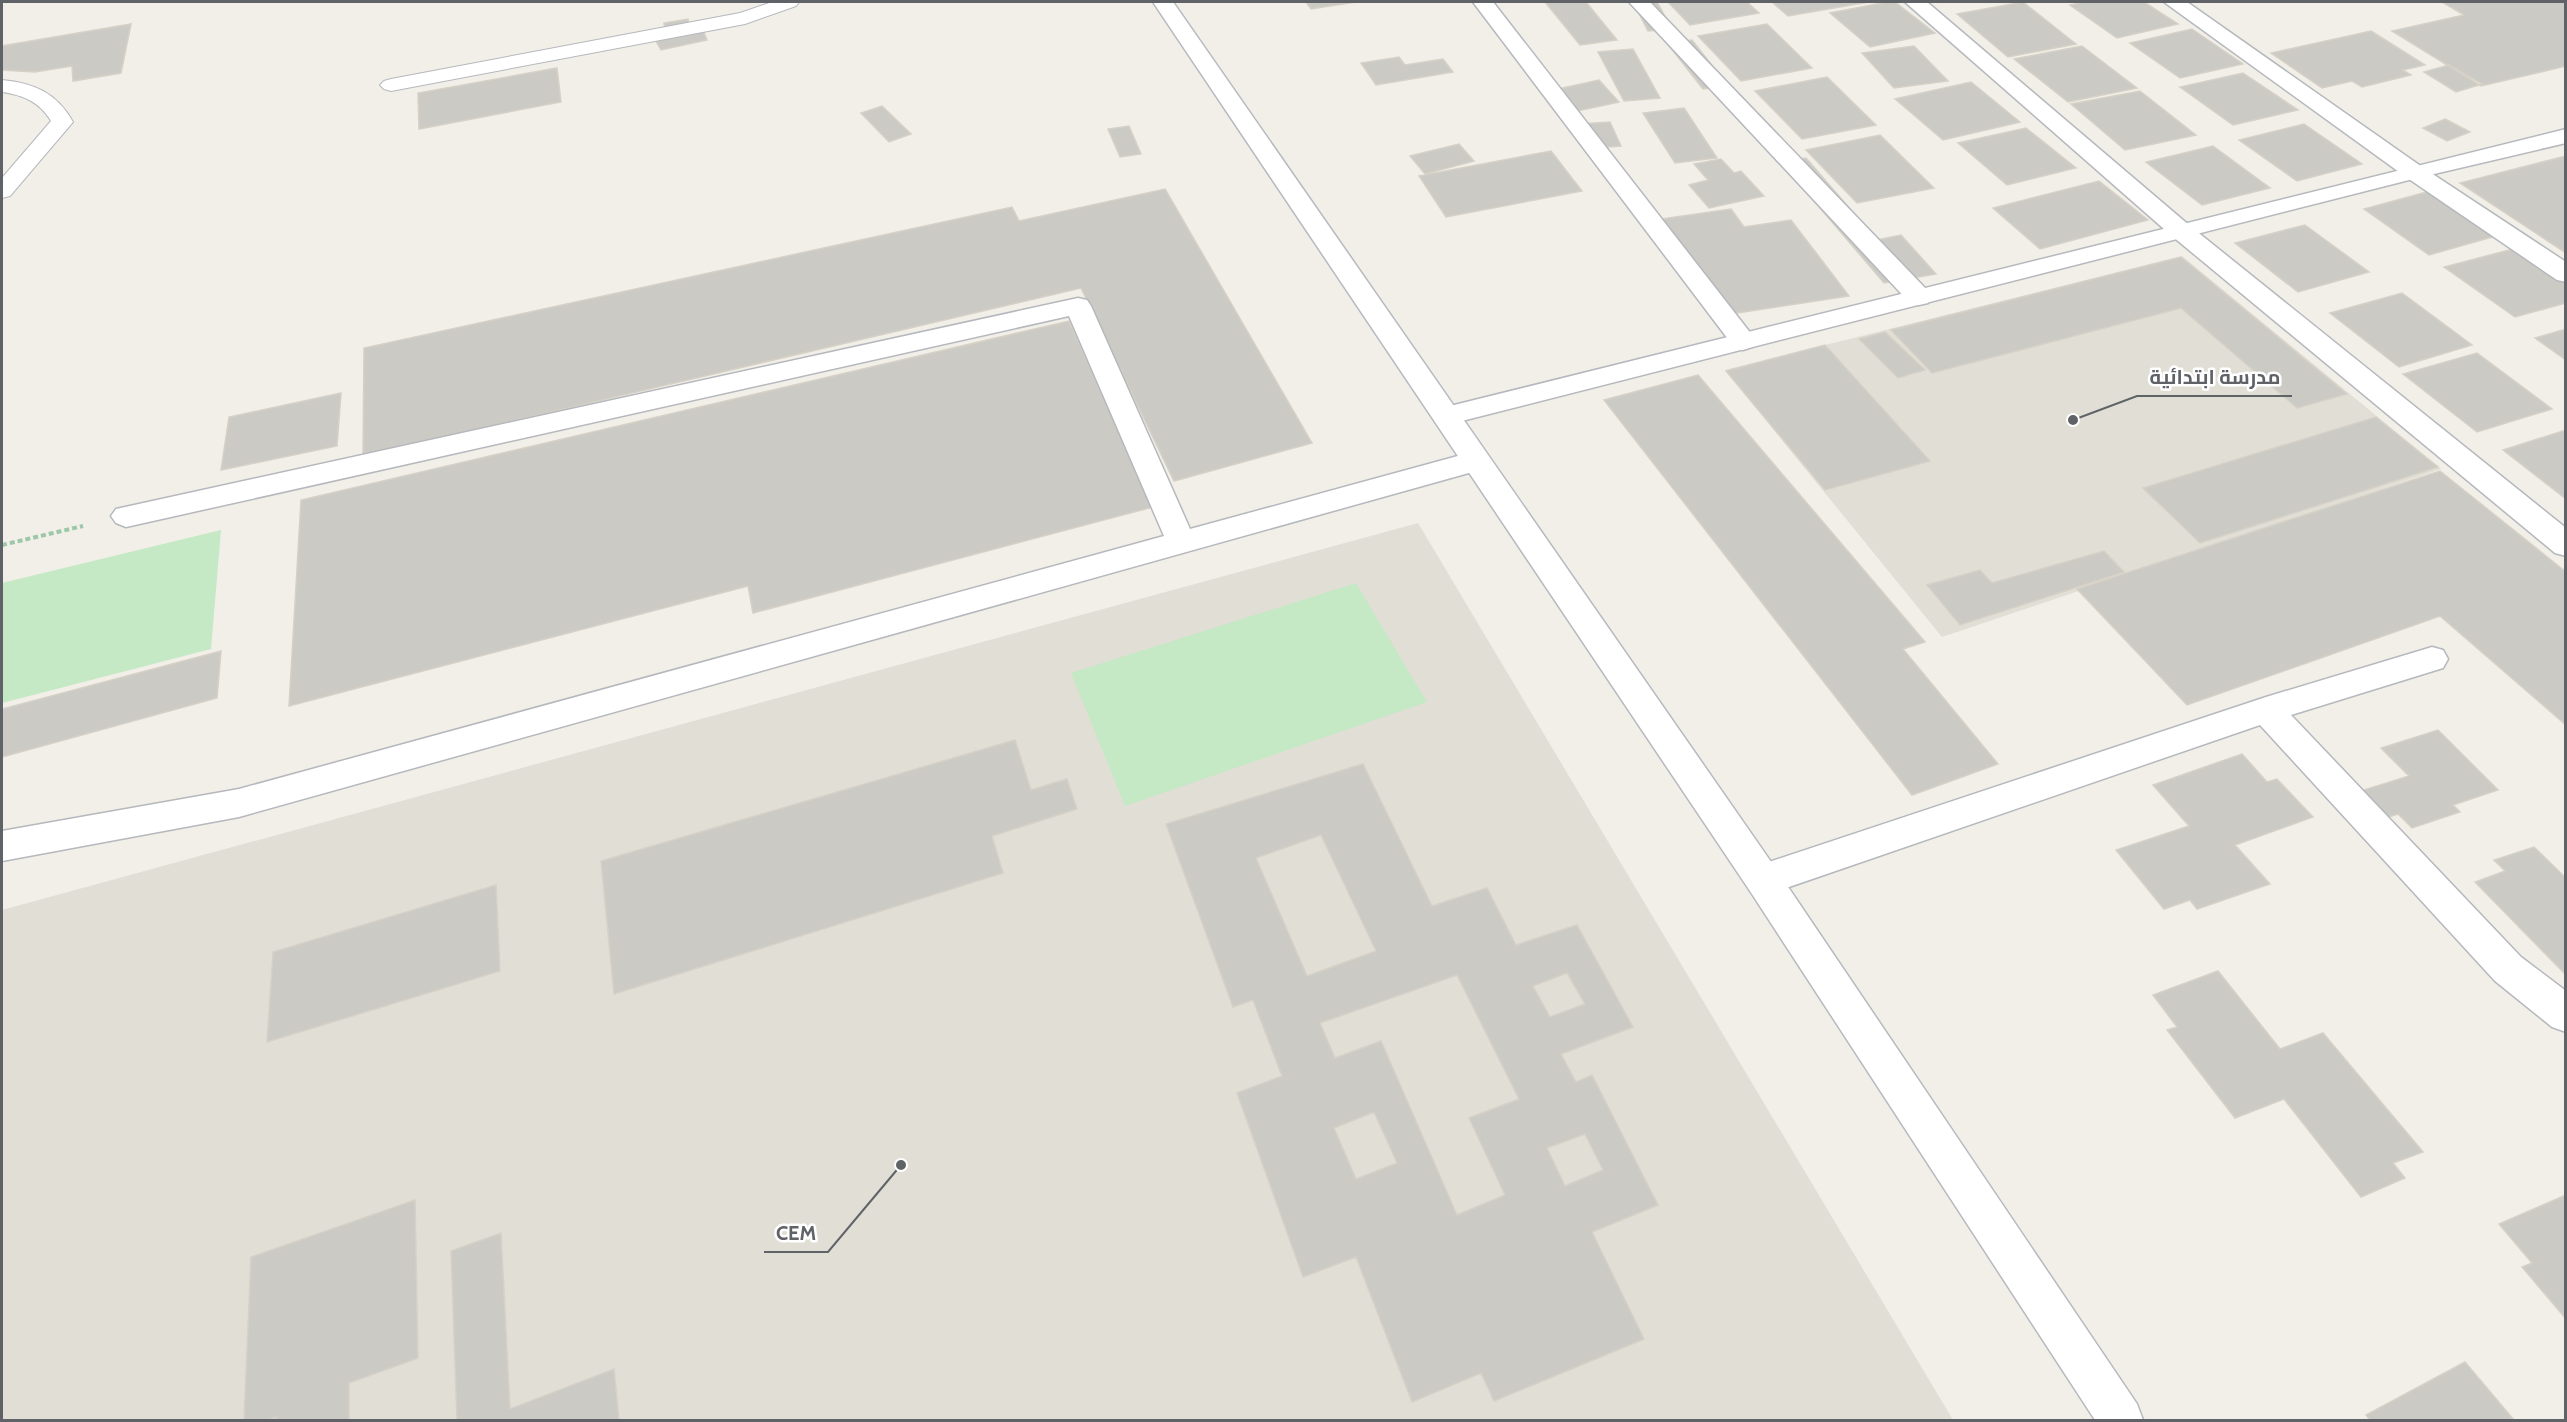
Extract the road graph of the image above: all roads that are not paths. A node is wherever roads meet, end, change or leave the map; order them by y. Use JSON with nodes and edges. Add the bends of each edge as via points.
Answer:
{"nodes":[{"id":1,"x":789,"y":2,"type":"edge"},
{"id":2,"x":1163,"y":2,"type":"edge"},
{"id":3,"x":1484,"y":2,"type":"edge"},
{"id":4,"x":1639,"y":2,"type":"edge"},
{"id":5,"x":1914,"y":2,"type":"edge"},
{"id":6,"x":2174,"y":2,"type":"edge"},
{"id":7,"x":391,"y":85,"type":"dead end"},
{"id":8,"x":2,"y":86,"type":"edge"},
{"id":9,"x":2564,"y":137,"type":"edge"},
{"id":10,"x":2414,"y":172,"type":"junction"},
{"id":11,"x":2,"y":191,"type":"edge"},
{"id":12,"x":2181,"y":231,"type":"junction"},
{"id":13,"x":2565,"y":274,"type":"edge"},
{"id":14,"x":1919,"y":297,"type":"junction"},
{"id":15,"x":1743,"y":341,"type":"junction"},
{"id":16,"x":1446,"y":416,"type":"junction"},
{"id":17,"x":1476,"y":461,"type":"junction"},
{"id":18,"x":126,"y":516,"type":"road end"},
{"id":19,"x":1181,"y":542,"type":"junction"},
{"id":20,"x":2565,"y":545,"type":"edge"},
{"id":21,"x":2432,"y":658,"type":"dead end"},
{"id":22,"x":2266,"y":710,"type":"junction"},
{"id":23,"x":2,"y":846,"type":"edge"},
{"id":24,"x":1763,"y":880,"type":"junction"},
{"id":25,"x":2565,"y":1014,"type":"edge"},
{"id":26,"x":2121,"y":1420,"type":"edge"}],
"edges":[{"from":1,"to":7,"type":"lane","via":[[745,18]]},
{"from":2,"to":16,"type":"street"},
{"from":3,"to":15,"type":"street"},
{"from":4,"to":14,"type":"street"},
{"from":5,"to":12,"type":"street"},
{"from":6,"to":10,"type":"street"},
{"from":8,"to":11,"type":"lane","via":[[38,94],[56,108],[62,122]]},
{"from":9,"to":10,"type":"street"},
{"from":10,"to":12,"type":"street"},
{"from":10,"to":13,"type":"street"},
{"from":12,"to":14,"type":"street"},
{"from":12,"to":20,"type":"street"},
{"from":14,"to":15,"type":"street"},
{"from":15,"to":16,"type":"street"},
{"from":16,"to":17,"type":"street"},
{"from":17,"to":19,"type":"street"},
{"from":17,"to":24,"type":"street"},
{"from":18,"to":19,"type":"street","via":[[1078,306]]},
{"from":19,"to":23,"type":"street","via":[[239,803]]},
{"from":21,"to":22,"type":"street"},
{"from":22,"to":24,"type":"street"},
{"from":22,"to":25,"type":"street","via":[[2508,969]]},
{"from":24,"to":26,"type":"street"}]}
